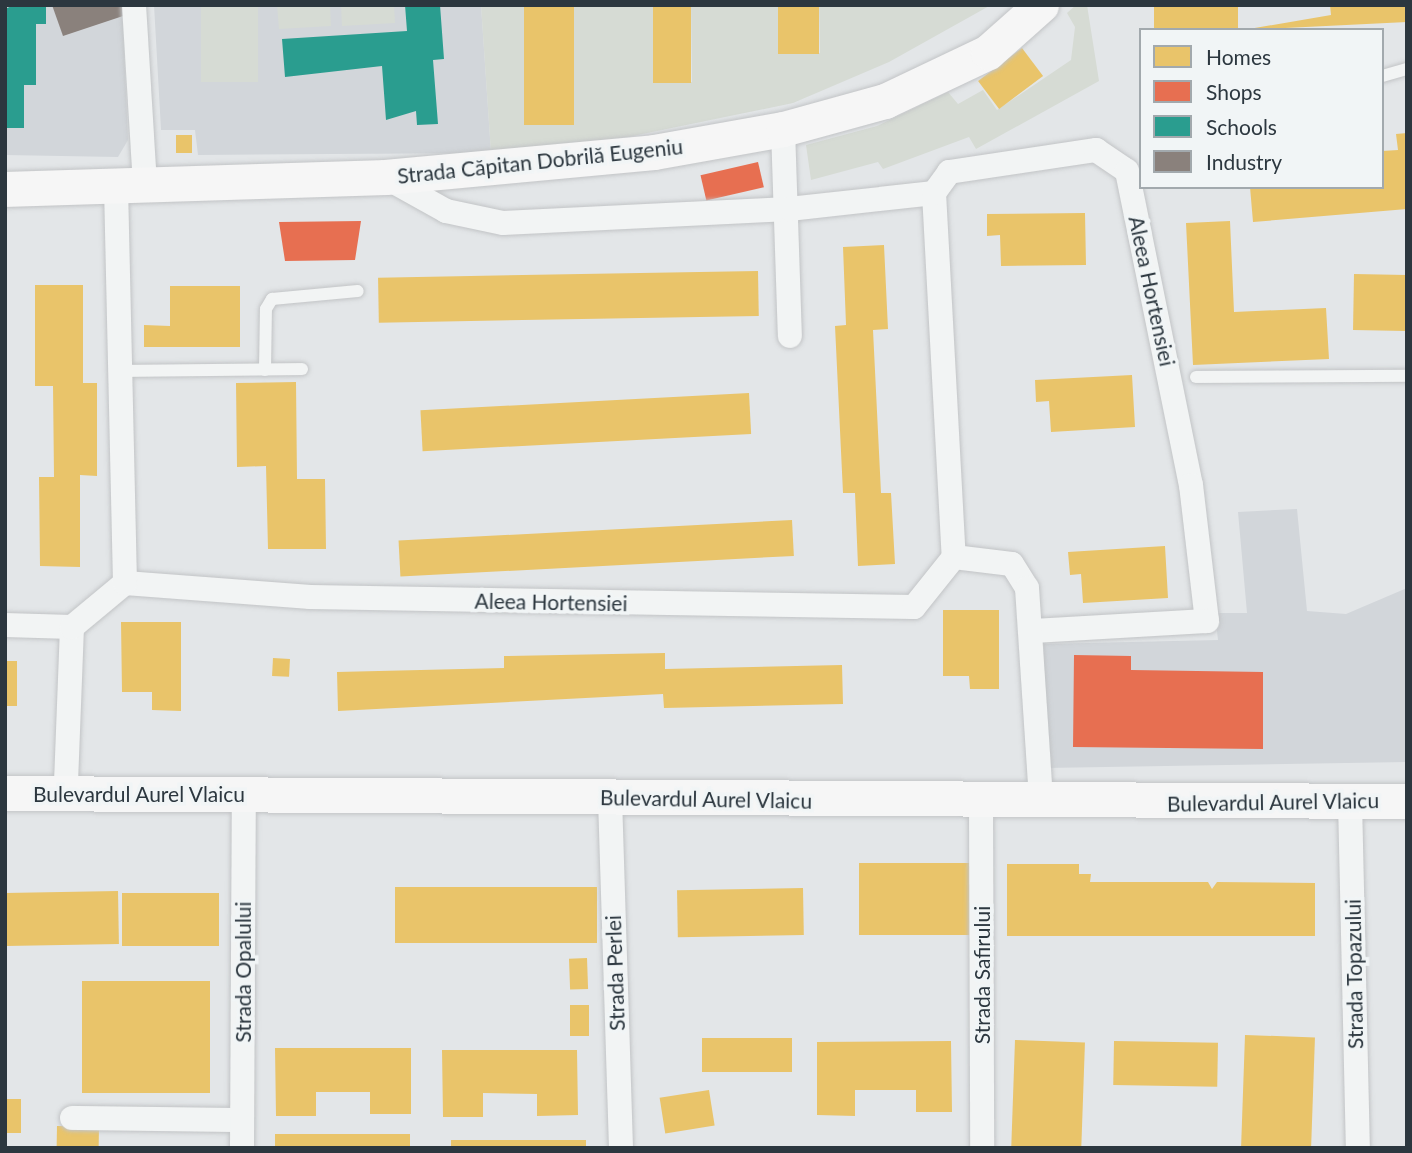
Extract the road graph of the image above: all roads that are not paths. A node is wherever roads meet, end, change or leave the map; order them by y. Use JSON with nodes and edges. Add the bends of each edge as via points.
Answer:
{"nodes":[{"id":1,"x":134,"y":5,"type":"edge"},
{"id":2,"x":1041,"y":5,"type":"edge"},
{"id":3,"x":1407,"y":69,"type":"edge"},
{"id":4,"x":1384,"y":75,"type":"edge"},
{"id":5,"x":783,"y":129,"type":"junction"},
{"id":6,"x":1134,"y":166,"type":"edge"},
{"id":7,"x":386,"y":177,"type":"junction"},
{"id":8,"x":130,"y":188,"type":"junction"},
{"id":9,"x":5,"y":189,"type":"edge"},
{"id":10,"x":934,"y":193,"type":"junction"},
{"id":11,"x":789,"y":209,"type":"junction"},
{"id":12,"x":358,"y":290,"type":"dead end"},
{"id":13,"x":790,"y":335,"type":"dead end"},
{"id":14,"x":302,"y":369,"type":"dead end"},
{"id":15,"x":265,"y":370,"type":"junction"},
{"id":16,"x":122,"y":371,"type":"junction"},
{"id":17,"x":1407,"y":376,"type":"edge"},
{"id":18,"x":1196,"y":377,"type":"dead end"},
{"id":19,"x":954,"y":557,"type":"junction"},
{"id":20,"x":125,"y":583,"type":"junction"},
{"id":21,"x":5,"y":625,"type":"edge"},
{"id":22,"x":72,"y":627,"type":"junction"},
{"id":23,"x":1032,"y":631,"type":"junction"},
{"id":24,"x":1407,"y":780,"type":"edge"},
{"id":25,"x":5,"y":782,"type":"edge"},
{"id":26,"x":1040,"y":782,"type":"junction"},
{"id":27,"x":66,"y":783,"type":"junction"},
{"id":28,"x":5,"y":793,"type":"edge"},
{"id":29,"x":244,"y":795,"type":"junction"},
{"id":30,"x":610,"y":798,"type":"junction"},
{"id":31,"x":1350,"y":801,"type":"junction"},
{"id":32,"x":1407,"y":801,"type":"edge"},
{"id":33,"x":981,"y":803,"type":"junction"},
{"id":34,"x":72,"y":1118,"type":"dead end"},
{"id":35,"x":242,"y":1120,"type":"junction"},
{"id":36,"x":242,"y":1148,"type":"edge"},
{"id":37,"x":621,"y":1148,"type":"edge"},
{"id":38,"x":982,"y":1148,"type":"edge"},
{"id":39,"x":1358,"y":1148,"type":"edge"}],
"edges":[{"from":1,"to":8,"type":"street"},
{"from":2,"to":5,"type":"main road","name":"Strada Căpitan Dobrilă Eugeniu","via":[[988,52],[885,101]]},
{"from":3,"to":4,"type":"lane"},
{"from":5,"to":7,"type":"main road","name":"Strada Căpitan Dobrilă Eugeniu","via":[[654,152]]},
{"from":5,"to":11,"type":"street"},
{"from":6,"to":10,"type":"street","name":"Aleea Hortensiei","via":[[1096,150],[948,172]]},
{"from":6,"to":23,"type":"street","name":"Aleea Hortensiei","via":[[1191,485],[1207,621]]},
{"from":7,"to":8,"type":"main road","name":"Strada Căpitan Dobrilă Eugeniu"},
{"from":7,"to":11,"type":"street","via":[[446,211],[503,223]]},
{"from":8,"to":9,"type":"main road","name":"Strada Căpitan Dobrilă Eugeniu"},
{"from":8,"to":16,"type":"street"},
{"from":10,"to":11,"type":"street"},
{"from":10,"to":19,"type":"street"},
{"from":11,"to":13,"type":"street"},
{"from":12,"to":15,"type":"lane","via":[[272,299],[266,309]]},
{"from":14,"to":15,"type":"lane"},
{"from":15,"to":16,"type":"lane"},
{"from":16,"to":20,"type":"street"},
{"from":17,"to":18,"type":"lane"},
{"from":19,"to":20,"type":"street","name":"Aleea Hortensiei","via":[[914,607],[310,597]]},
{"from":19,"to":23,"type":"street","via":[[1012,564],[1027,588]]},
{"from":20,"to":22,"type":"street"},
{"from":21,"to":22,"type":"street"},
{"from":22,"to":27,"type":"street"},
{"from":23,"to":26,"type":"street"},
{"from":24,"to":26,"type":"main road","name":"Bulevardul Aurel Vlaicu"},
{"from":25,"to":27,"type":"main road","name":"Bulevardul Aurel Vlaicu"},
{"from":26,"to":27,"type":"main road","name":"Bulevardul Aurel Vlaicu"},
{"from":28,"to":29,"type":"main road","name":"Bulevardul Aurel Vlaicu"},
{"from":29,"to":30,"type":"main road","name":"Bulevardul Aurel Vlaicu"},
{"from":29,"to":35,"type":"street","name":"Strada Opalului"},
{"from":30,"to":33,"type":"main road","name":"Bulevardul Aurel Vlaicu"},
{"from":30,"to":37,"type":"street","name":"Strada Perlei"},
{"from":31,"to":32,"type":"main road","name":"Bulevardul Aurel Vlaicu"},
{"from":31,"to":33,"type":"main road","name":"Bulevardul Aurel Vlaicu"},
{"from":31,"to":39,"type":"street","name":"Strada Topazului"},
{"from":33,"to":38,"type":"street","name":"Strada Safirului"},
{"from":34,"to":35,"type":"street"},
{"from":35,"to":36,"type":"street","name":"Strada Opalului"}]}
